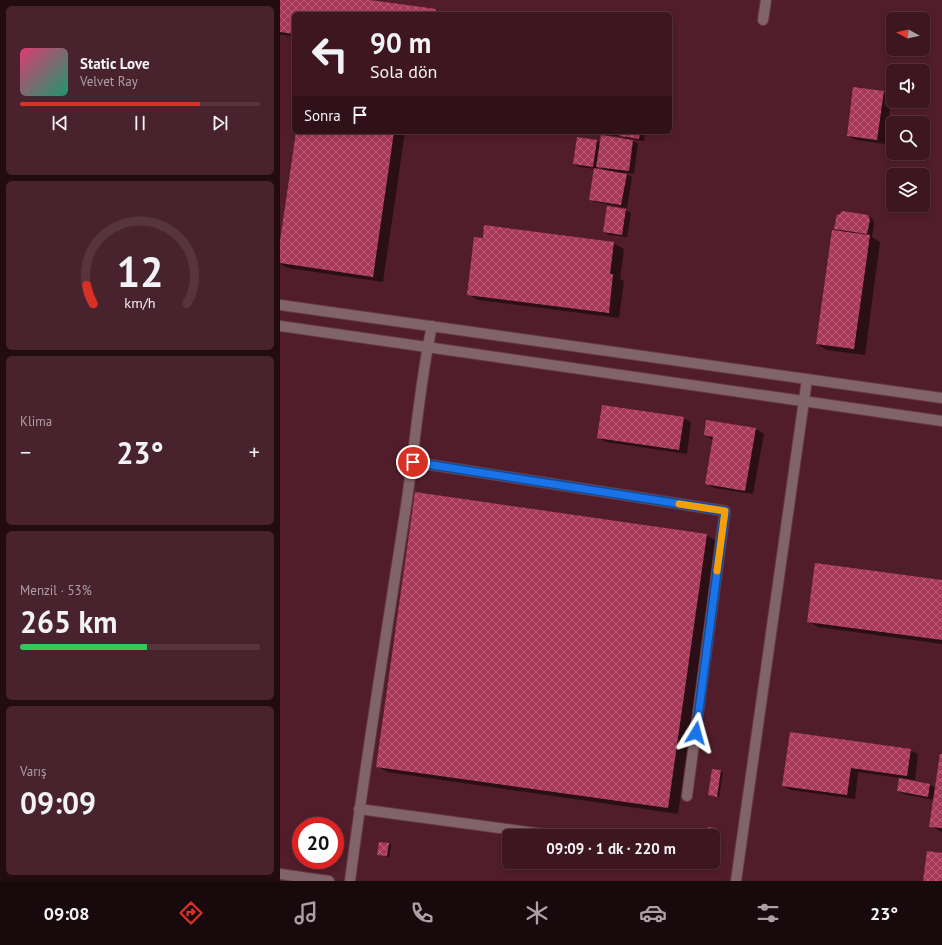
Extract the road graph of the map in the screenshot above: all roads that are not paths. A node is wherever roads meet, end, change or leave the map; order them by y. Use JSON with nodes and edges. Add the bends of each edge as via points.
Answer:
{"nodes":[{"id":1,"x":766,"y":0,"type":"edge"},
{"id":2,"x":763,"y":20,"type":"dead end"},
{"id":3,"x":280,"y":305,"type":"edge"},
{"id":4,"x":280,"y":326,"type":"edge"},
{"id":5,"x":432,"y":326,"type":"junction"},
{"id":6,"x":427,"y":349,"type":"junction"},
{"id":7,"x":807,"y":379,"type":"junction"},
{"id":8,"x":942,"y":398,"type":"edge"},
{"id":9,"x":804,"y":400,"type":"junction"},
{"id":10,"x":942,"y":421,"type":"edge"},
{"id":11,"x":413,"y":462,"type":"junction"},
{"id":12,"x":687,"y":796,"type":"dead end"},
{"id":13,"x":359,"y":809,"type":"junction"},
{"id":14,"x":506,"y":829,"type":"edge"},
{"id":15,"x":280,"y":874,"type":"edge"},
{"id":16,"x":329,"y":881,"type":"edge"},
{"id":17,"x":350,"y":881,"type":"edge"},
{"id":18,"x":736,"y":881,"type":"edge"}],
"edges":[{"from":1,"to":2,"type":"lane"},
{"from":3,"to":5,"type":"lane"},
{"from":4,"to":6,"type":"lane"},
{"from":5,"to":6,"type":"lane"},
{"from":5,"to":7,"type":"lane"},
{"from":6,"to":9,"type":"lane"},
{"from":6,"to":11,"type":"lane"},
{"from":7,"to":8,"type":"lane"},
{"from":7,"to":9,"type":"lane"},
{"from":9,"to":10,"type":"lane"},
{"from":9,"to":18,"type":"lane"},
{"from":11,"to":12,"type":"lane","via":[[725,511]]},
{"from":11,"to":13,"type":"lane"},
{"from":13,"to":14,"type":"lane"},
{"from":13,"to":17,"type":"lane"},
{"from":15,"to":16,"type":"lane"}]}
